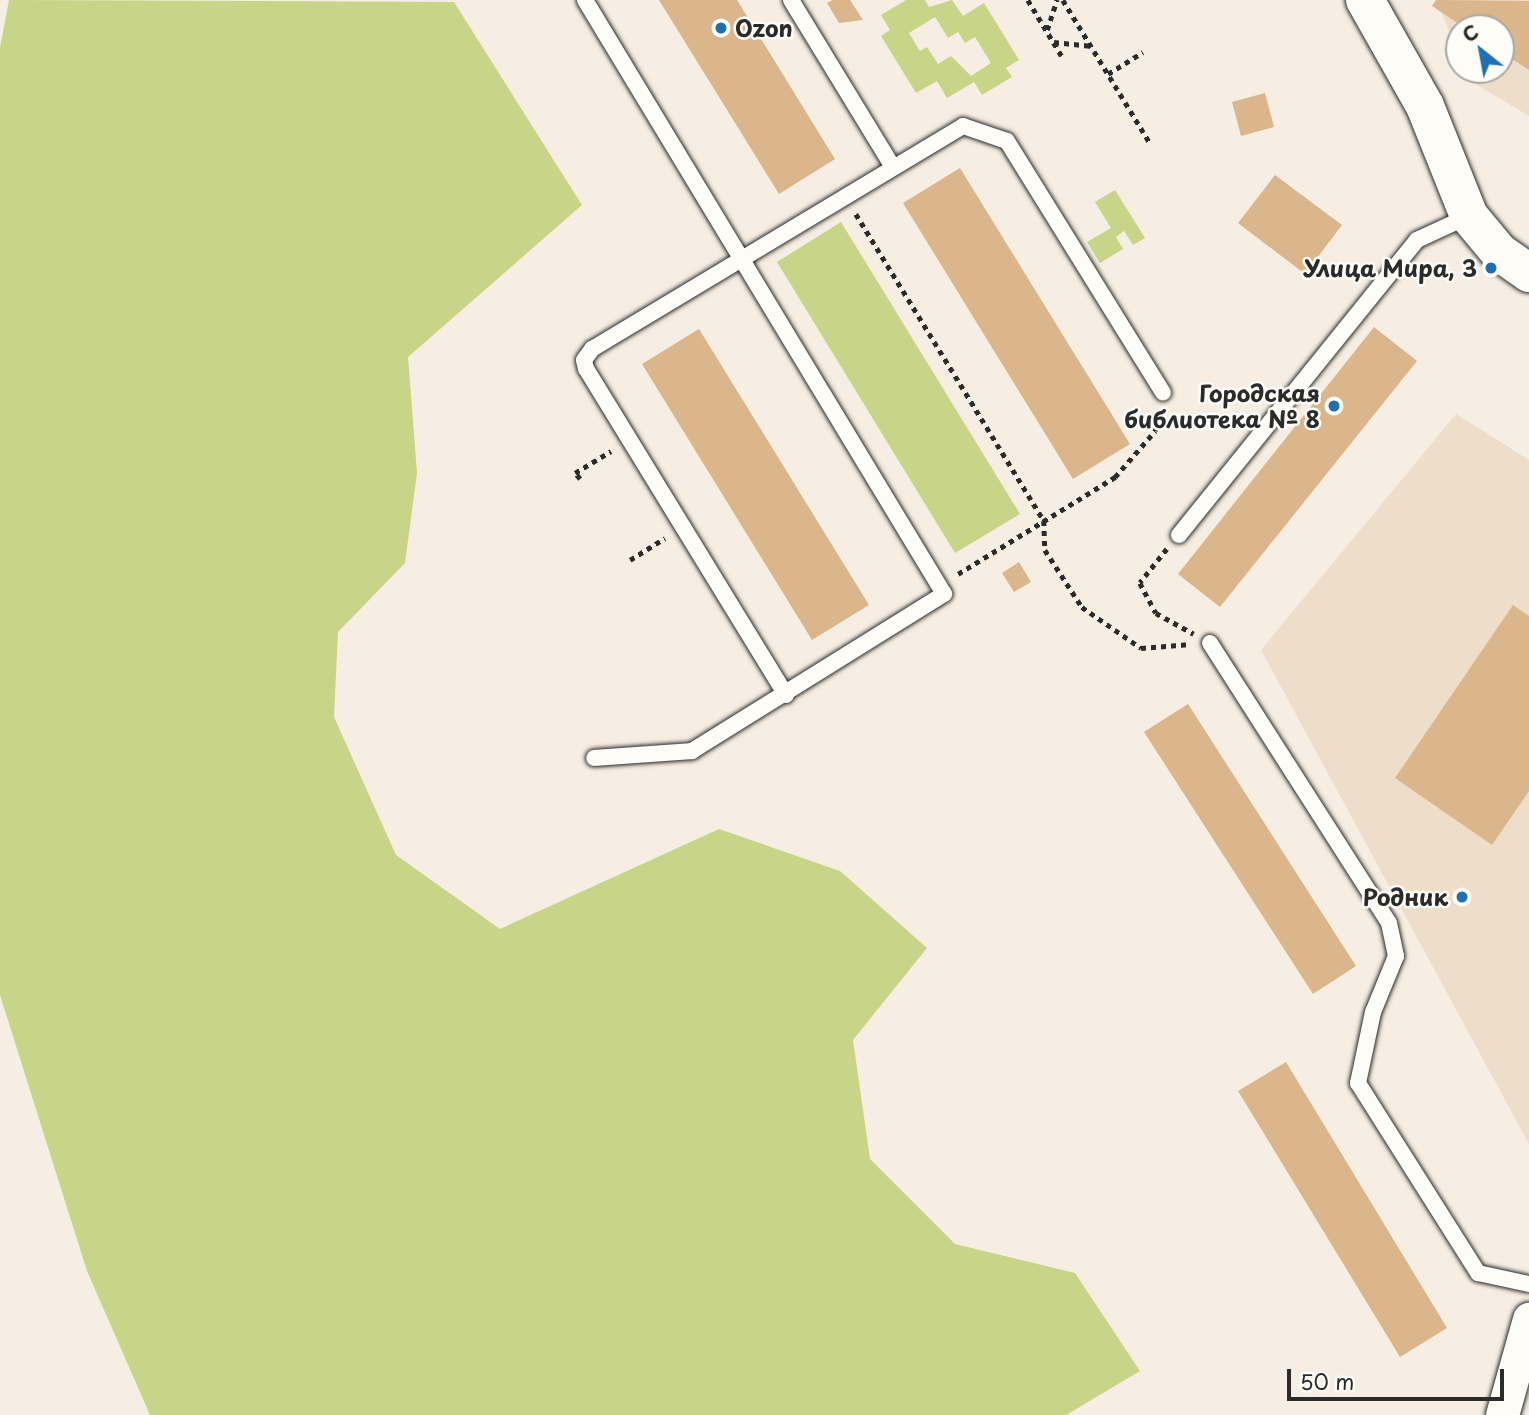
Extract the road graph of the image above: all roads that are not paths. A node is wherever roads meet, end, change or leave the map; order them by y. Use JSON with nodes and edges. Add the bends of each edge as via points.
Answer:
{"nodes":[{"id":1,"x":585,"y":0,"type":"edge"},
{"id":2,"x":791,"y":0,"type":"edge"},
{"id":3,"x":1365,"y":0,"type":"edge"},
{"id":4,"x":893,"y":167,"type":"junction"},
{"id":5,"x":1469,"y":216,"type":"junction"},
{"id":6,"x":743,"y":258,"type":"junction"},
{"id":7,"x":1529,"y":273,"type":"edge"},
{"id":8,"x":1163,"y":393,"type":"road end"},
{"id":9,"x":1179,"y":535,"type":"road end"},
{"id":10,"x":1210,"y":643,"type":"road end"},
{"id":11,"x":786,"y":695,"type":"junction"},
{"id":12,"x":594,"y":758,"type":"dead end"},
{"id":13,"x":1529,"y":1284,"type":"edge"},
{"id":14,"x":1529,"y":1319,"type":"edge"},
{"id":15,"x":1502,"y":1415,"type":"edge"}],
"edges":[{"from":1,"to":6,"type":"lane"},
{"from":2,"to":4,"type":"lane"},
{"from":3,"to":5,"type":"street","via":[[1425,106]]},
{"from":4,"to":6,"type":"lane"},
{"from":4,"to":8,"type":"lane","via":[[962,126],[1002,136]]},
{"from":5,"to":7,"type":"street","via":[[1499,252]]},
{"from":5,"to":9,"type":"lane","via":[[1417,240]]},
{"from":6,"to":11,"type":"lane","via":[[942,583],[936,604]]},
{"from":6,"to":11,"type":"lane","via":[[592,349],[584,360]]},
{"from":10,"to":13,"type":"lane","via":[[1389,923],[1396,956],[1373,1012],[1358,1083],[1478,1273]]},
{"from":11,"to":12,"type":"lane","via":[[692,751]]},
{"from":14,"to":15,"type":"street"}]}
